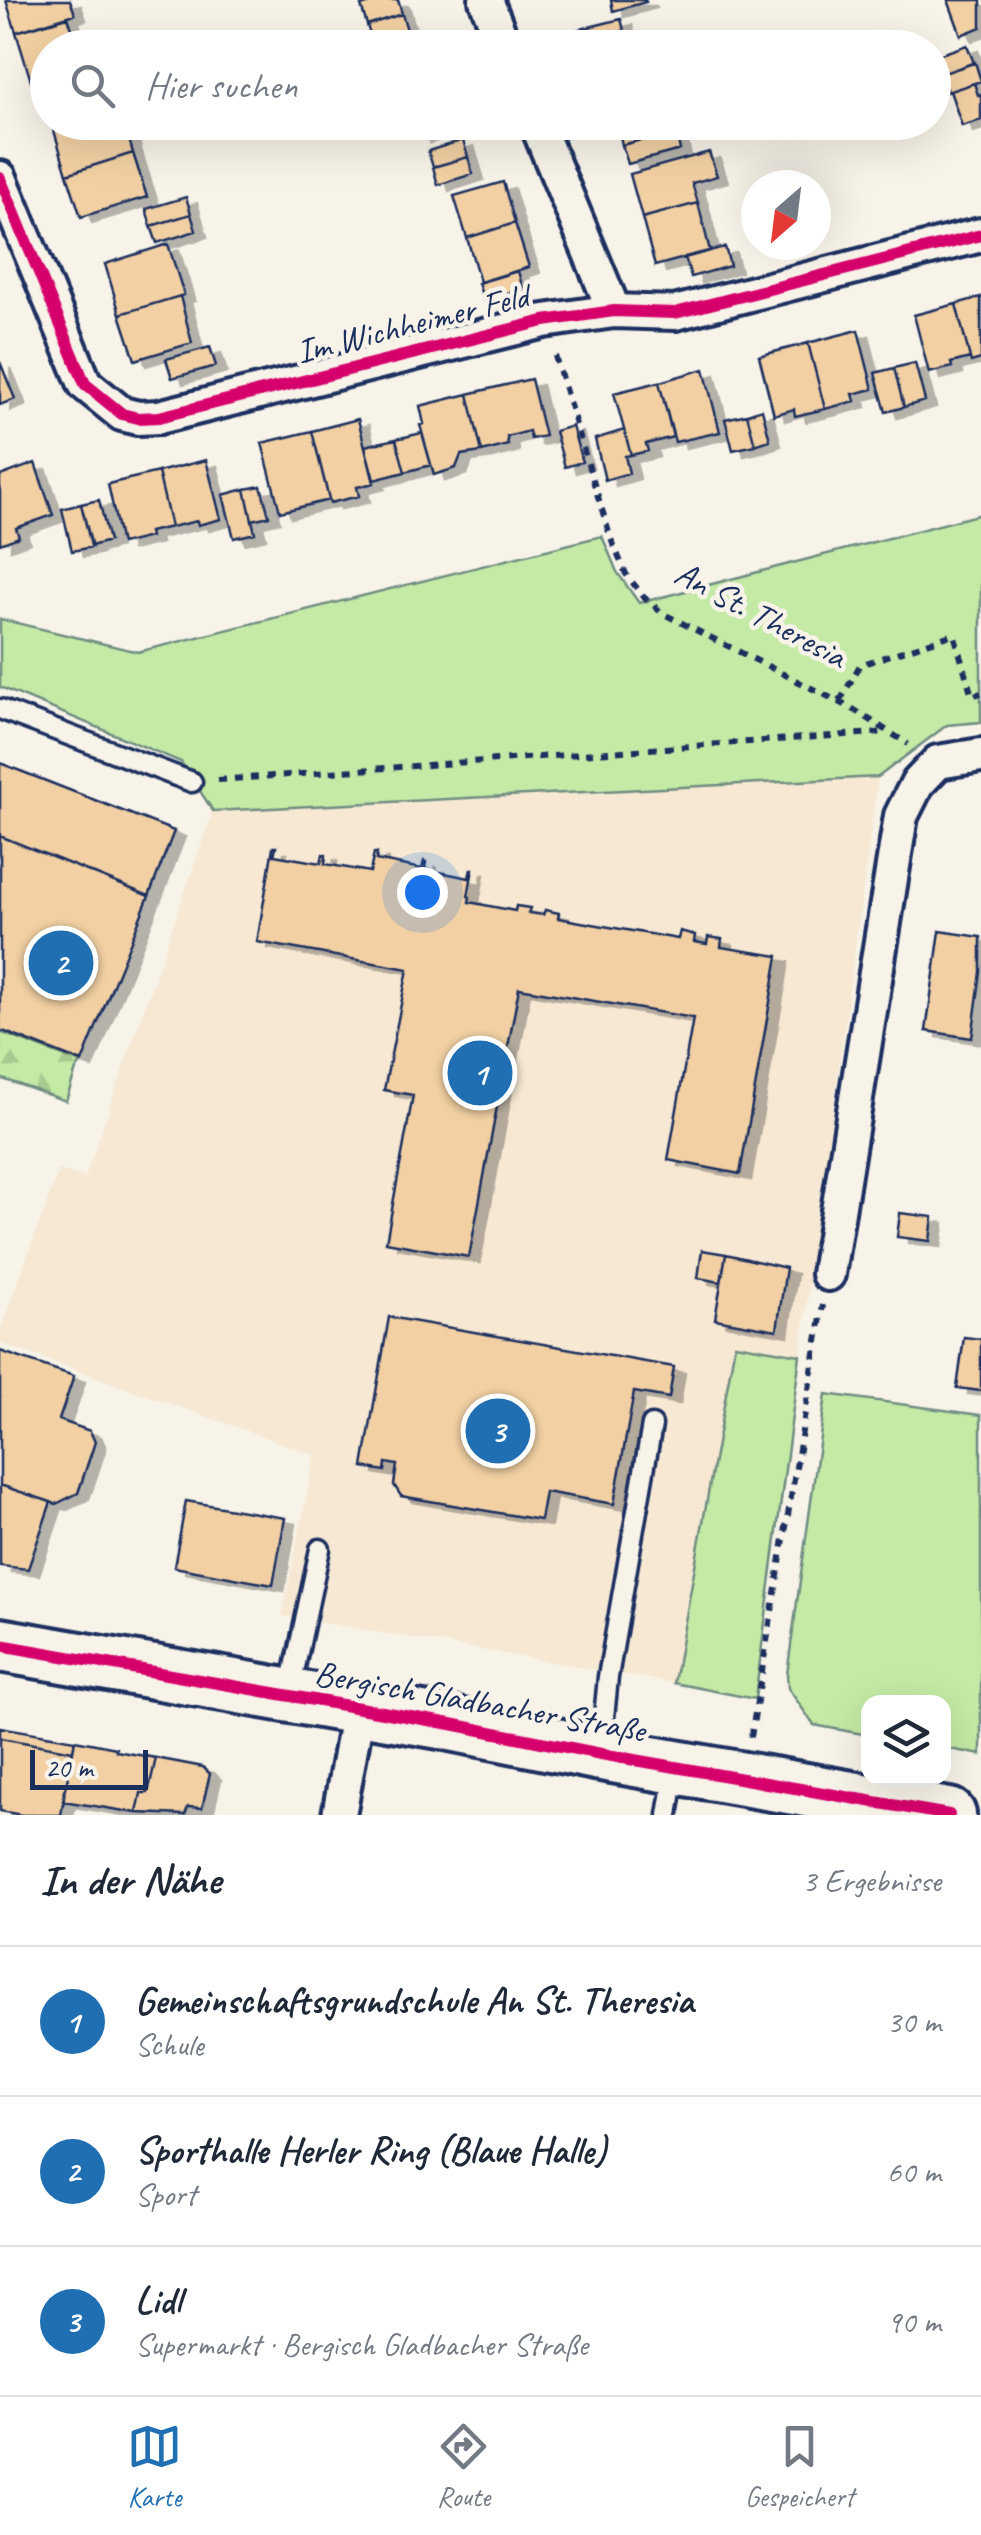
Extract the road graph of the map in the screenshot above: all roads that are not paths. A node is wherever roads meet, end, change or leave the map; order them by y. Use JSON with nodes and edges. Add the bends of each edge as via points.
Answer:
{"nodes":[{"id":1,"x":486,"y":0,"type":"edge"},
{"id":2,"x":498,"y":30,"type":"edge"},
{"id":3,"x":543,"y":140,"type":"edge"},
{"id":4,"x":0,"y":178,"type":"edge"},
{"id":5,"x":981,"y":235,"type":"edge"},
{"id":6,"x":614,"y":311,"type":"junction"},
{"id":7,"x":0,"y":709,"type":"edge"},
{"id":8,"x":981,"y":755,"type":"edge"},
{"id":9,"x":192,"y":782,"type":"road end"},
{"id":10,"x":828,"y":1274,"type":"road end"},
{"id":11,"x":652,"y":1425,"type":"dead end"},
{"id":12,"x":320,"y":1549,"type":"dead end"},
{"id":13,"x":0,"y":1645,"type":"edge"},
{"id":14,"x":288,"y":1697,"type":"junction"},
{"id":15,"x":358,"y":1709,"type":"junction"},
{"id":16,"x":600,"y":1754,"type":"junction"},
{"id":17,"x":672,"y":1791,"type":"edge"},
{"id":18,"x":339,"y":1815,"type":"edge"},
{"id":19,"x":949,"y":1815,"type":"edge"}],
"edges":[{"from":1,"to":2,"type":"street"},
{"from":3,"to":6,"type":"street"},
{"from":4,"to":6,"type":"street","name":"Im Wichheimer Feld","via":[[85,384],[122,414],[138,418],[544,321]]},
{"from":5,"to":6,"type":"street","name":"Im Wichheimer Feld","via":[[674,313]]},
{"from":7,"to":9,"type":"lane"},
{"from":8,"to":10,"type":"street","via":[[938,762],[901,816]]},
{"from":11,"to":16,"type":"lane"},
{"from":12,"to":14,"type":"lane"},
{"from":13,"to":14,"type":"main road","name":"Bergisch Gladbacher Straße"},
{"from":14,"to":15,"type":"main road","name":"Bergisch Gladbacher Straße"},
{"from":15,"to":16,"type":"main road","name":"Bergisch Gladbacher Straße"},
{"from":15,"to":18,"type":"street"},
{"from":16,"to":17,"type":"main road","name":"Bergisch Gladbacher Straße"},
{"from":17,"to":19,"type":"main road","name":"Bergisch Gladbacher Straße","via":[[744,1779]]}]}
